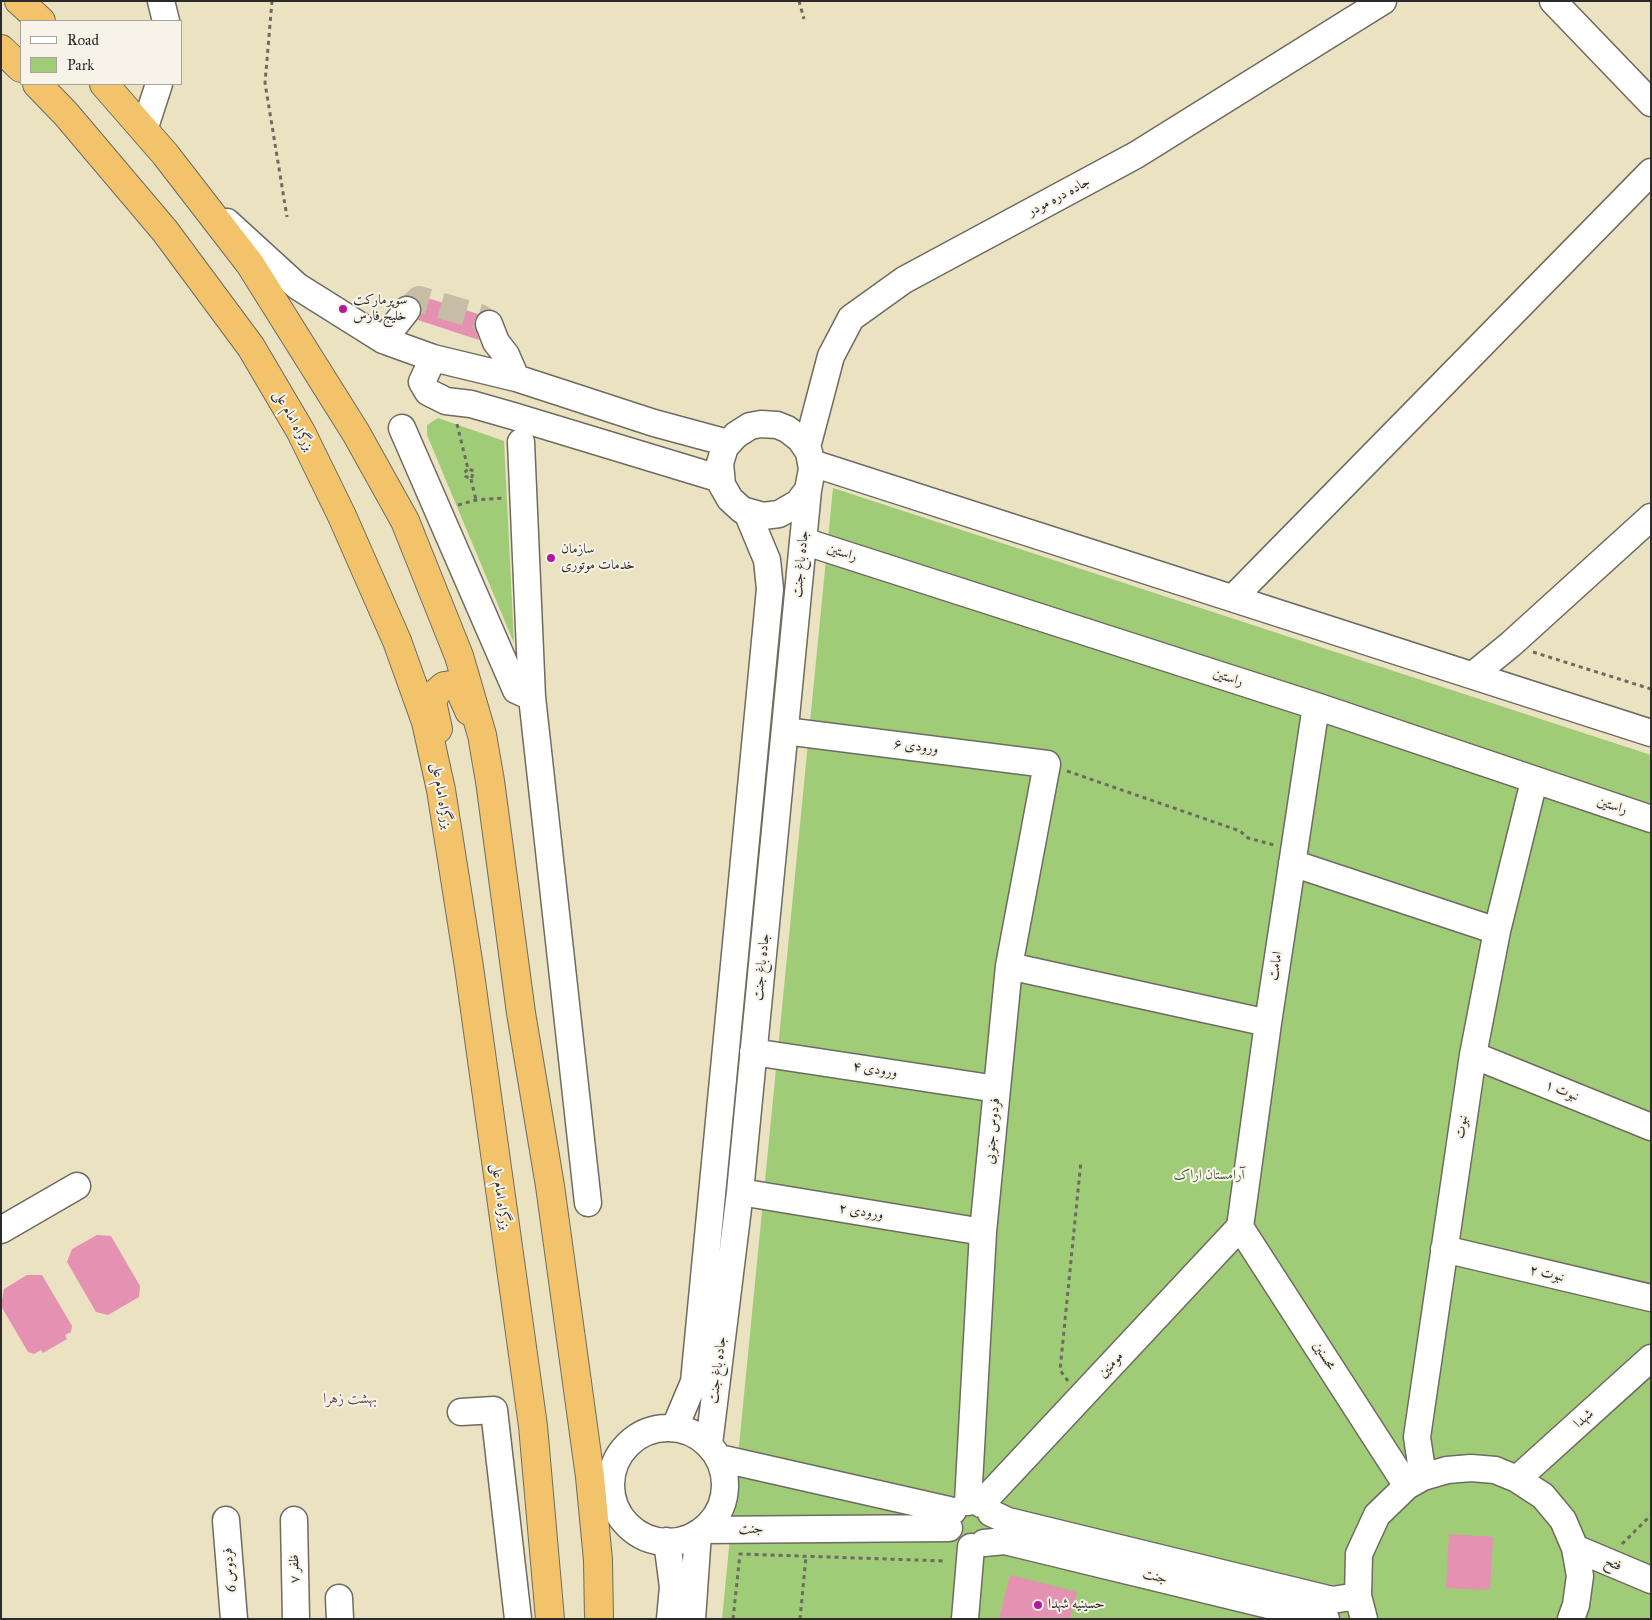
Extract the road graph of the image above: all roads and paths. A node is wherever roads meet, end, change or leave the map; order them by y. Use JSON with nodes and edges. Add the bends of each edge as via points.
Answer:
{"nodes":[{"id":1,"x":19,"y":1,"type":"edge"},
{"id":2,"x":161,"y":1,"type":"edge"},
{"id":3,"x":272,"y":1,"type":"edge"},
{"id":4,"x":799,"y":1,"type":"edge"},
{"id":5,"x":1383,"y":1,"type":"edge"},
{"id":6,"x":1553,"y":1,"type":"edge"},
{"id":7,"x":804,"y":19,"type":"dead end"},
{"id":8,"x":40,"y":20,"type":"edge"},
{"id":9,"x":166,"y":20,"type":"edge"},
{"id":10,"x":1,"y":49,"type":"edge"},
{"id":11,"x":20,"y":67,"type":"edge"},
{"id":12,"x":38,"y":85,"type":"edge"},
{"id":13,"x":105,"y":85,"type":"edge"},
{"id":14,"x":159,"y":85,"type":"edge"},
{"id":15,"x":1651,"y":103,"type":"edge"},
{"id":16,"x":144,"y":130,"type":"junction"},
{"id":17,"x":1651,"y":172,"type":"edge"},
{"id":18,"x":196,"y":195,"type":"junction"},
{"id":19,"x":287,"y":217,"type":"dead end"},
{"id":20,"x":407,"y":310,"type":"tunnel mouth"},
{"id":21,"x":490,"y":324,"type":"tunnel mouth"},
{"id":22,"x":383,"y":340,"type":"junction"},
{"id":23,"x":433,"y":358,"type":"junction"},
{"id":24,"x":516,"y":378,"type":"junction"},
{"id":25,"x":456,"y":419,"type":"dead end"},
{"id":26,"x":402,"y":428,"type":"dead end"},
{"id":27,"x":522,"y":442,"type":"dead end"},
{"id":28,"x":728,"y":443,"type":"junction"},
{"id":29,"x":809,"y":455,"type":"junction"},
{"id":30,"x":721,"y":480,"type":"junction"},
{"id":31,"x":808,"y":490,"type":"junction"},
{"id":32,"x":524,"y":496,"type":"junction"},
{"id":33,"x":476,"y":500,"type":"junction"},
{"id":34,"x":440,"y":512,"type":"junction"},
{"id":35,"x":747,"y":512,"type":"junction"},
{"id":36,"x":1651,"y":517,"type":"edge"},
{"id":37,"x":804,"y":541,"type":"junction"},
{"id":38,"x":1233,"y":598,"type":"junction"},
{"id":39,"x":1511,"y":644,"type":"junction"},
{"id":40,"x":1473,"y":675,"type":"junction"},
{"id":41,"x":1651,"y":689,"type":"edge"},
{"id":42,"x":532,"y":697,"type":"junction"},
{"id":43,"x":1316,"y":706,"type":"junction"},
{"id":44,"x":785,"y":731,"type":"junction"},
{"id":45,"x":1651,"y":733,"type":"edge"},
{"id":46,"x":1047,"y":764,"type":"junction"},
{"id":47,"x":490,"y":781,"type":"junction"},
{"id":48,"x":1534,"y":781,"type":"junction"},
{"id":49,"x":440,"y":790,"type":"junction"},
{"id":50,"x":1651,"y":819,"type":"edge"},
{"id":51,"x":1293,"y":856,"type":"junction"},
{"id":52,"x":741,"y":906,"type":"junction"},
{"id":53,"x":768,"y":909,"type":"junction"},
{"id":54,"x":1497,"y":931,"type":"junction"},
{"id":55,"x":1009,"y":966,"type":"junction"},
{"id":56,"x":1268,"y":1023,"type":"junction"},
{"id":57,"x":754,"y":1052,"type":"junction"},
{"id":58,"x":1473,"y":1055,"type":"junction"},
{"id":59,"x":997,"y":1088,"type":"junction"},
{"id":60,"x":1651,"y":1127,"type":"edge"},
{"id":61,"x":1081,"y":1161,"type":"dead end"},
{"id":62,"x":78,"y":1186,"type":"dead end"},
{"id":63,"x":550,"y":1186,"type":"junction"},
{"id":64,"x":740,"y":1192,"type":"junction"},
{"id":65,"x":1240,"y":1227,"type":"junction"},
{"id":66,"x":1,"y":1230,"type":"edge"},
{"id":67,"x":983,"y":1232,"type":"junction"},
{"id":68,"x":1444,"y":1250,"type":"junction"},
{"id":69,"x":1651,"y":1298,"type":"edge"},
{"id":70,"x":1651,"y":1358,"type":"edge"},
{"id":71,"x":1081,"y":1397,"type":"junction"},
{"id":72,"x":461,"y":1412,"type":"dead end"},
{"id":73,"x":675,"y":1427,"type":"junction"},
{"id":74,"x":714,"y":1451,"type":"junction"},
{"id":75,"x":1517,"y":1479,"type":"junction"},
{"id":76,"x":1415,"y":1481,"type":"junction"},
{"id":77,"x":969,"y":1512,"type":"junction"},
{"id":78,"x":1651,"y":1515,"type":"edge"},
{"id":79,"x":226,"y":1520,"type":"dead end"},
{"id":80,"x":294,"y":1520,"type":"dead end"},
{"id":81,"x":700,"y":1532,"type":"junction"},
{"id":82,"x":667,"y":1541,"type":"junction"},
{"id":83,"x":807,"y":1543,"type":"junction"},
{"id":84,"x":978,"y":1545,"type":"junction"},
{"id":85,"x":1576,"y":1548,"type":"junction"},
{"id":86,"x":945,"y":1561,"type":"dead end"},
{"id":87,"x":1606,"y":1561,"type":"junction"},
{"id":88,"x":1651,"y":1580,"type":"edge"},
{"id":89,"x":1361,"y":1608,"type":"edge"},
{"id":90,"x":234,"y":1619,"type":"edge"},
{"id":91,"x":296,"y":1619,"type":"edge"},
{"id":92,"x":518,"y":1619,"type":"edge"},
{"id":93,"x":550,"y":1619,"type":"edge"},
{"id":94,"x":599,"y":1619,"type":"edge"},
{"id":95,"x":670,"y":1619,"type":"edge"},
{"id":96,"x":692,"y":1619,"type":"edge"},
{"id":97,"x":733,"y":1619,"type":"edge"},
{"id":98,"x":800,"y":1619,"type":"edge"},
{"id":99,"x":965,"y":1619,"type":"edge"},
{"id":100,"x":1326,"y":1619,"type":"edge"},
{"id":101,"x":1571,"y":1619,"type":"edge"}],
"edges":[{"from":1,"to":8,"type":"highway"},
{"from":2,"to":9,"type":"street"},
{"from":3,"to":19,"type":"path","via":[[265,83]]},
{"from":4,"to":7,"type":"path"},
{"from":5,"to":29,"type":"street","name":"جاده دره مودر","via":[[1136,155],[904,280],[851,318],[831,356]]},
{"from":6,"to":15,"type":"street"},
{"from":10,"to":11,"type":"highway"},
{"from":12,"to":49,"type":"highway","name":"بزرگراه امام علی","via":[[120,178],[210,291],[251,348],[301,432],[397,641],[426,722]]},
{"from":13,"to":16,"type":"highway"},
{"from":14,"to":16,"type":"street"},
{"from":16,"to":18,"type":"highway"},
{"from":17,"to":38,"type":"street"},
{"from":18,"to":22,"type":"street","via":[[297,286]]},
{"from":18,"to":47,"type":"highway","via":[[250,264],[273,300],[356,433],[404,521],[459,656],[482,735]]},
{"from":20,"to":22,"type":"street"},
{"from":21,"to":24,"type":"street"},
{"from":22,"to":23,"type":"street"},
{"from":23,"to":24,"type":"street"},
{"from":23,"to":30,"type":"street","via":[[422,382],[428,392],[446,400],[514,416]]},
{"from":24,"to":28,"type":"street","via":[[654,423]]},
{"from":25,"to":33,"type":"path","via":[[468,469],[464,473],[471,479]]},
{"from":26,"to":34,"type":"street"},
{"from":27,"to":32,"type":"street"},
{"from":28,"to":29,"type":"street","via":[[750,426],[772,424],[792,432]]},
{"from":28,"to":30,"type":"street","via":[[720,463]]},
{"from":29,"to":31,"type":"street","via":[[812,474]]},
{"from":29,"to":38,"type":"street"},
{"from":30,"to":35,"type":"street","via":[[730,499]]},
{"from":31,"to":35,"type":"street","via":[[798,503],[779,514],[763,516]]},
{"from":31,"to":37,"type":"street","name":"جاده باغ جنت"},
{"from":32,"to":33,"type":"path"},
{"from":32,"to":42,"type":"street"},
{"from":33,"to":34,"type":"path"},
{"from":34,"to":42,"type":"street","via":[[516,690]]},
{"from":35,"to":52,"type":"street","name":"جاده باغ جنت","via":[[767,560],[770,589]]},
{"from":36,"to":39,"type":"street"},
{"from":37,"to":43,"type":"street","name":"راستین"},
{"from":37,"to":44,"type":"street","name":"جاده باغ جنت"},
{"from":38,"to":40,"type":"street"},
{"from":39,"to":40,"type":"street"},
{"from":39,"to":41,"type":"path"},
{"from":40,"to":45,"type":"street"},
{"from":42,"to":63,"type":"street","via":[[587,1194]]},
{"from":43,"to":48,"type":"street","name":"راستین"},
{"from":43,"to":51,"type":"street","name":"امامت"},
{"from":44,"to":46,"type":"street","name":"ورودی ۶"},
{"from":44,"to":53,"type":"street","name":"جاده باغ جنت"},
{"from":46,"to":51,"type":"path","via":[[1240,831],[1248,838]]},
{"from":46,"to":55,"type":"street","name":"فردوس جنوبی"},
{"from":47,"to":49,"type":"highway","via":[[464,695],[456,687],[447,685],[439,688],[432,702],[443,768]]},
{"from":47,"to":63,"type":"highway","via":[[521,1013]]},
{"from":48,"to":50,"type":"street","name":"راستین"},
{"from":48,"to":54,"type":"street","name":"نبوت"},
{"from":49,"to":93,"type":"highway","name":"بزرگراه امام علی","via":[[469,967],[533,1426]]},
{"from":51,"to":54,"type":"street"},
{"from":51,"to":56,"type":"street","name":"امامت"},
{"from":52,"to":53,"type":"street"},
{"from":52,"to":73,"type":"street","name":"جاده باغ جنت","via":[[694,1382]]},
{"from":53,"to":57,"type":"street","name":"جاده باغ جنت"},
{"from":54,"to":58,"type":"street","name":"نبوت"},
{"from":55,"to":56,"type":"street"},
{"from":55,"to":59,"type":"street","name":"فردوس جنوبی"},
{"from":56,"to":65,"type":"street","name":"امامت"},
{"from":57,"to":59,"type":"street","name":"ورودی ۴"},
{"from":57,"to":64,"type":"street","name":"جاده باغ جنت"},
{"from":58,"to":60,"type":"street","name":"نبوت ۱"},
{"from":58,"to":68,"type":"street","name":"نبوت"},
{"from":59,"to":67,"type":"street","name":"فردوس جنوبی"},
{"from":61,"to":71,"type":"path","via":[[1060,1370]]},
{"from":62,"to":66,"type":"street"},
{"from":63,"to":94,"type":"highway","via":[[590,1477],[598,1560]]},
{"from":64,"to":67,"type":"street","name":"ورودی ۲"},
{"from":64,"to":74,"type":"street","name":"جاده باغ جنت"},
{"from":65,"to":71,"type":"street","name":"مومنین"},
{"from":65,"to":76,"type":"street","name":"محسنین"},
{"from":67,"to":77,"type":"street","name":"فردوس جنوبی"},
{"from":68,"to":69,"type":"street","name":"نبوت ۲"},
{"from":68,"to":76,"type":"street","name":"نبوت","via":[[1417,1437]]},
{"from":70,"to":75,"type":"street","name":"شهدا"},
{"from":71,"to":77,"type":"street","name":"مومنین"},
{"from":72,"to":92,"type":"street","via":[[494,1410]]},
{"from":73,"to":74,"type":"street","via":[[696,1434]]},
{"from":73,"to":82,"type":"street","via":[[654,1429],[634,1439],[619,1455],[611,1480],[615,1507],[628,1525],[645,1537]]},
{"from":74,"to":77,"type":"street"},
{"from":74,"to":81,"type":"street","via":[[724,1472],[725,1494],[717,1514]]},
{"from":75,"to":76,"type":"street","via":[[1495,1470],[1471,1468],[1446,1470]]},
{"from":75,"to":85,"type":"street","via":[[1543,1496],[1563,1520]]},
{"from":76,"to":89,"type":"street","via":[[1377,1515],[1359,1554]]},
{"from":77,"to":83,"type":"street","name":"جنت"},
{"from":77,"to":84,"type":"street","name":"فردوس جنوبی","via":[[994,1530]]},
{"from":77,"to":84,"type":"street","via":[[957,1542]]},
{"from":77,"to":89,"type":"street"},
{"from":78,"to":87,"type":"path"},
{"from":79,"to":90,"type":"street","name":"فردوس 6"},
{"from":80,"to":91,"type":"street","name":"ظفر ۷"},
{"from":81,"to":82,"type":"street","via":[[683,1540]]},
{"from":81,"to":83,"type":"street","name":"جنت"},
{"from":81,"to":96,"type":"street"},
{"from":82,"to":95,"type":"street","via":[[673,1587]]},
{"from":83,"to":86,"type":"path"},
{"from":83,"to":97,"type":"path","via":[[740,1554]]},
{"from":83,"to":98,"type":"path"},
{"from":84,"to":99,"type":"street","name":"فردوس جنوبی"},
{"from":84,"to":100,"type":"street","name":"جنت","via":[[1005,1541]]},
{"from":85,"to":87,"type":"street","name":"فتح"},
{"from":85,"to":101,"type":"street","via":[[1580,1576]]},
{"from":87,"to":88,"type":"street","name":"فتح"}]}
